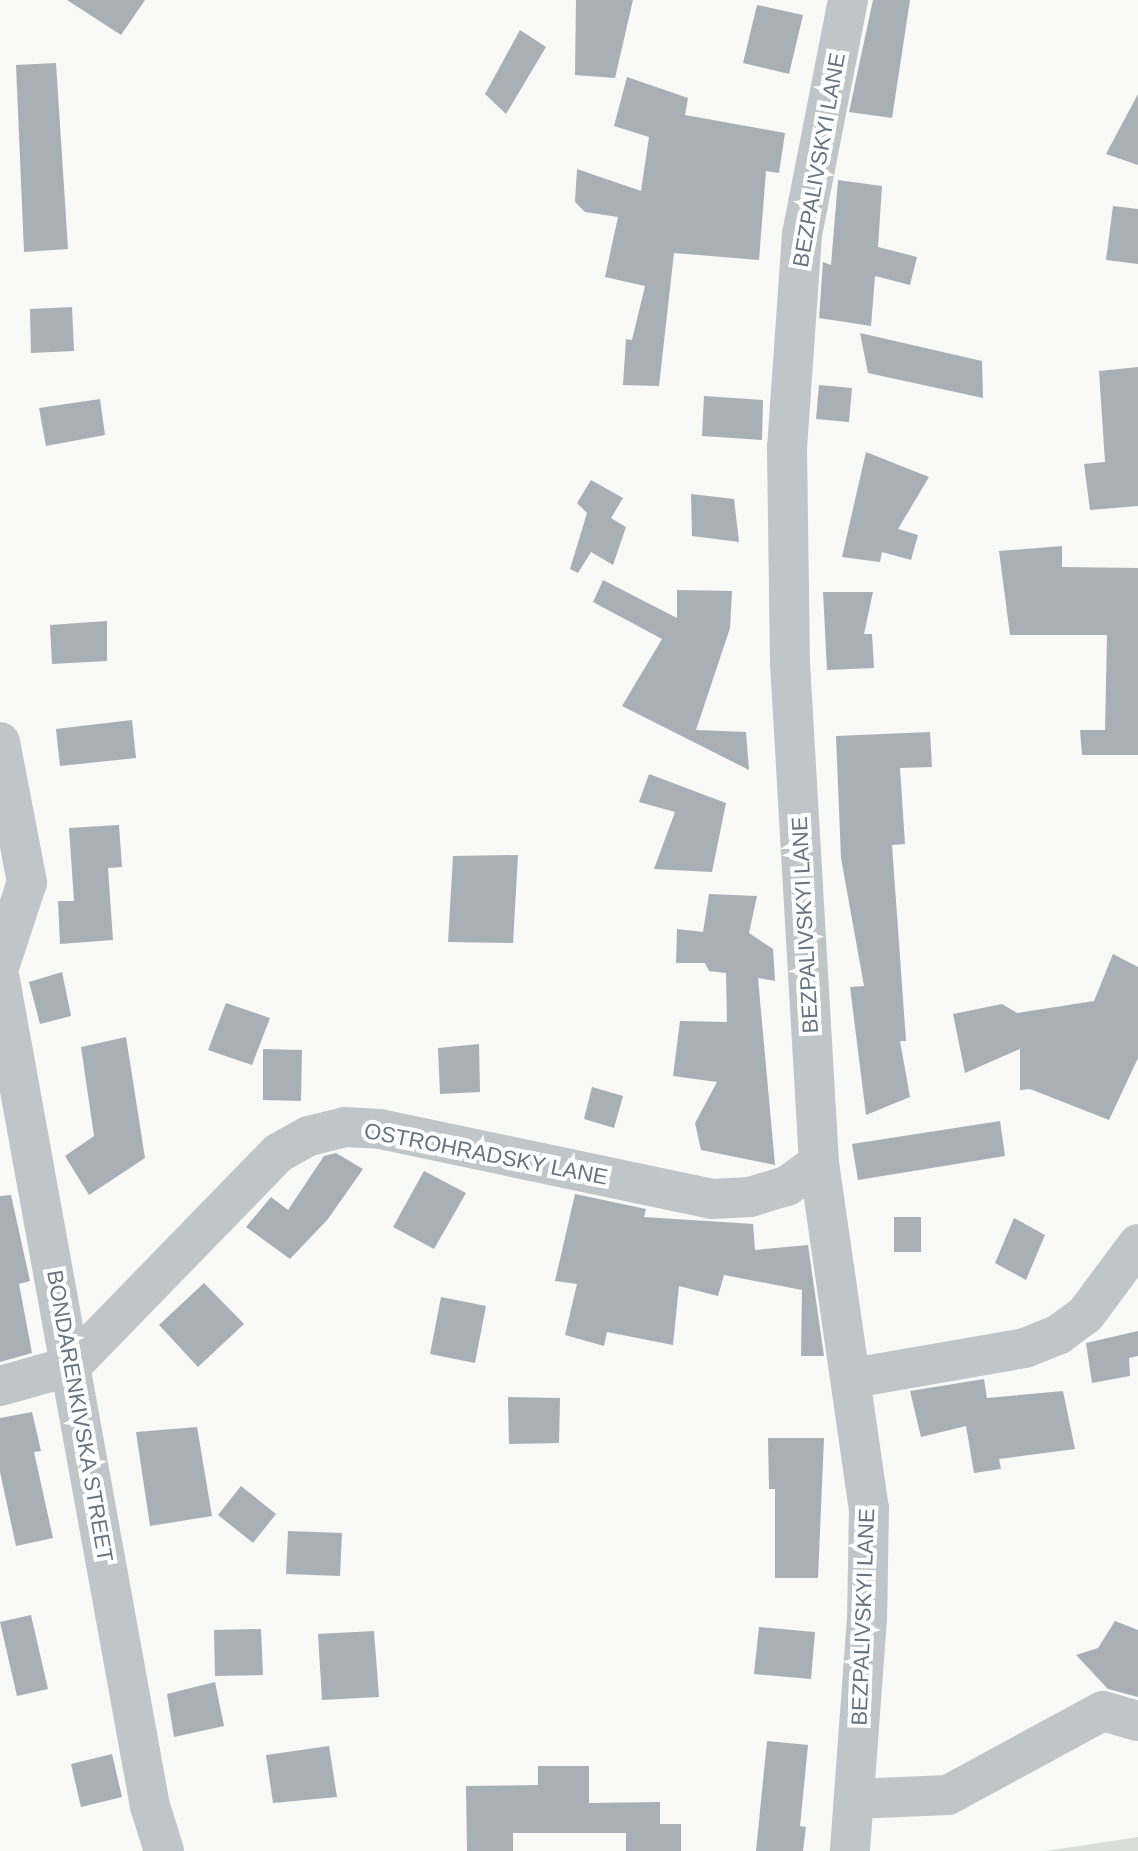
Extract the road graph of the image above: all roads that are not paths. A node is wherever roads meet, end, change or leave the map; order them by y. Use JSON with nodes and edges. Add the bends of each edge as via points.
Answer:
{"nodes":[{"id":1,"x":848,"y":0,"type":"edge"},
{"id":2,"x":0,"y":742,"type":"edge"},
{"id":3,"x":0,"y":964,"type":"edge"},
{"id":4,"x":0,"y":980,"type":"edge"},
{"id":5,"x":819,"y":1163,"type":"junction"},
{"id":6,"x":1138,"y":1244,"type":"edge"},
{"id":7,"x":71,"y":1366,"type":"junction"},
{"id":8,"x":853,"y":1378,"type":"junction"},
{"id":9,"x":0,"y":1386,"type":"edge"},
{"id":10,"x":1138,"y":1721,"type":"edge"},
{"id":11,"x":854,"y":1799,"type":"junction"},
{"id":12,"x":164,"y":1851,"type":"edge"},
{"id":13,"x":850,"y":1851,"type":"edge"}],
"edges":[{"from":1,"to":5,"type":"street","name":"BEZPALIVSKYI LANE","via":[[802,234],[787,448],[790,663]]},
{"from":2,"to":3,"type":"street","via":[[27,882]]},
{"from":4,"to":7,"type":"street","name":"BONDARENKIVSKA STREET"},
{"from":5,"to":7,"type":"street","name":"OSTROHRADSKY LANE","via":[[787,1186],[750,1197],[712,1199],[380,1129],[344,1127],[309,1136],[278,1153]]},
{"from":5,"to":8,"type":"street","name":"BEZPALIVSKYI LANE"},
{"from":6,"to":8,"type":"street","via":[[1086,1314],[1058,1335],[1025,1348]]},
{"from":7,"to":9,"type":"street"},
{"from":7,"to":12,"type":"street","name":"BONDARENKIVSKA STREET","via":[[150,1806]]},
{"from":8,"to":11,"type":"street","name":"BEZPALIVSKYI LANE","via":[[869,1508]]},
{"from":10,"to":11,"type":"street","via":[[1103,1711],[948,1795]]},
{"from":11,"to":13,"type":"street","name":"BEZPALIVSKYI LANE"}]}
